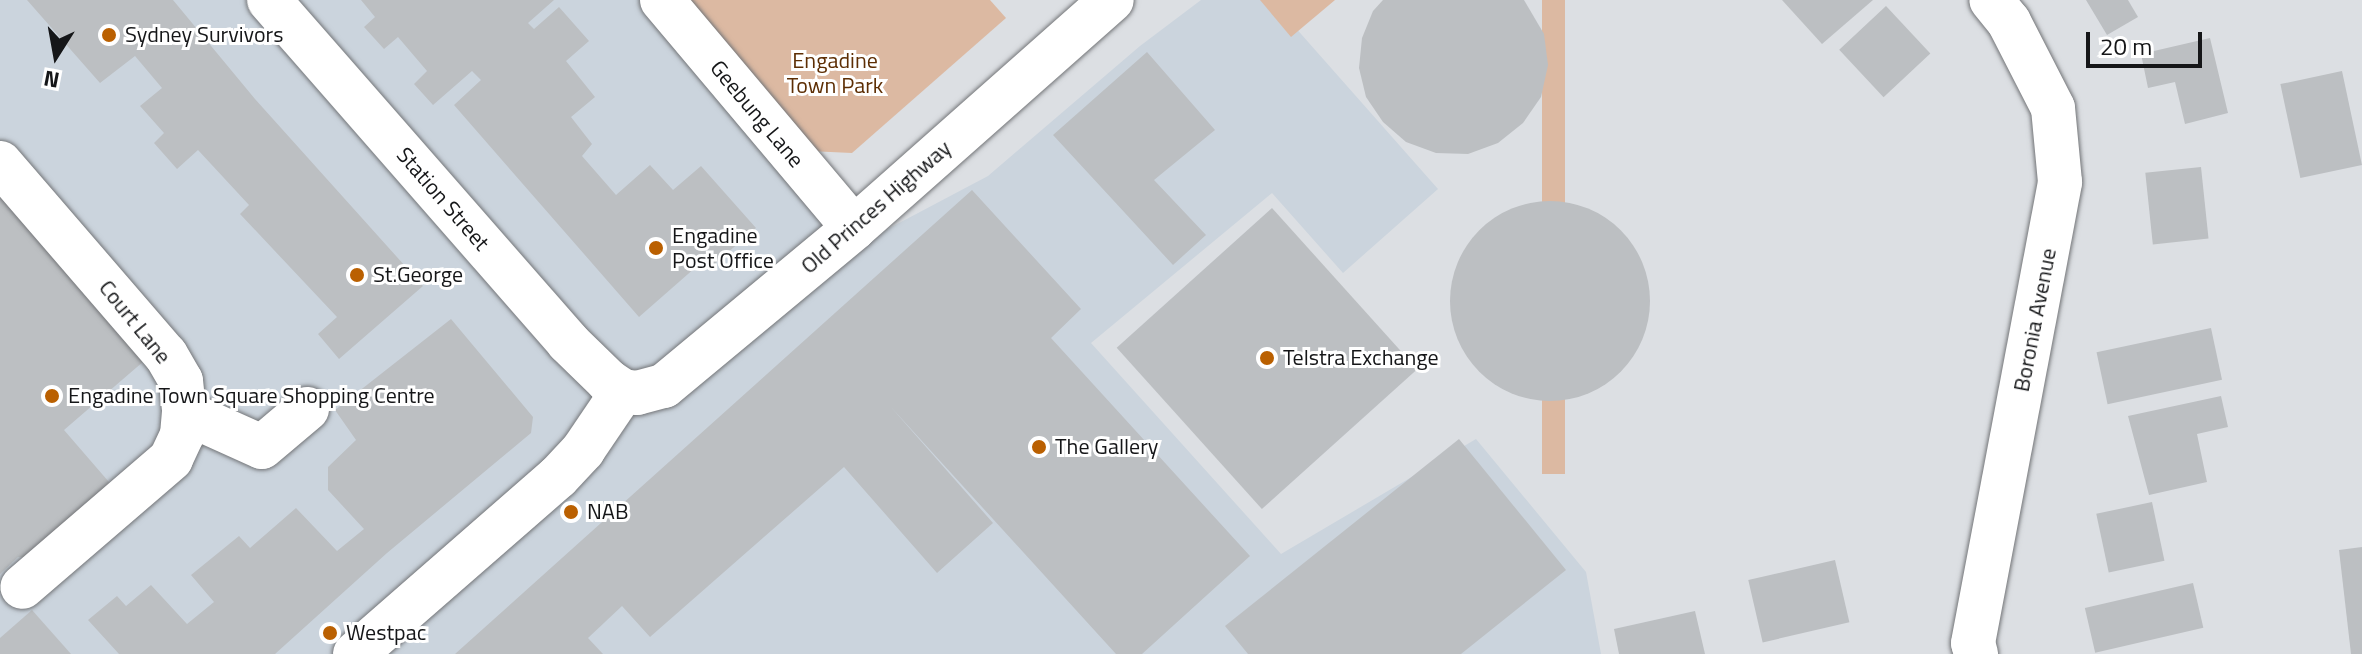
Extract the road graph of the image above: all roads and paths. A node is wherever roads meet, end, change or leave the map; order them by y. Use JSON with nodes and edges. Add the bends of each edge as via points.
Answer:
{"nodes":[{"id":1,"x":269,"y":0,"type":"edge"},
{"id":2,"x":662,"y":0,"type":"edge"},
{"id":3,"x":1112,"y":0,"type":"edge"},
{"id":4,"x":1991,"y":0,"type":"edge"},
{"id":5,"x":0,"y":163,"type":"edge"},
{"id":6,"x":854,"y":228,"type":"junction"},
{"id":7,"x":623,"y":391,"type":"junction"},
{"id":8,"x":307,"y":409,"type":"dead end"},
{"id":9,"x":184,"y":412,"type":"junction"},
{"id":10,"x":22,"y":587,"type":"dead end"},
{"id":11,"x":355,"y":654,"type":"edge"},
{"id":12,"x":1976,"y":654,"type":"edge"}],
"edges":[{"from":1,"to":7,"type":"street","name":"Station Street","via":[[568,342]]},
{"from":2,"to":6,"type":"street","name":"Geebung Lane"},
{"from":3,"to":6,"type":"street","name":"Old Princes Highway"},
{"from":4,"to":12,"type":"street","name":"Boronia Avenue","via":[[2009,22],[2053,108],[2060,182],[1973,643]]},
{"from":5,"to":9,"type":"street","name":"Court Lane","via":[[166,355],[181,381]]},
{"from":6,"to":7,"type":"street","name":"Old Princes Highway","via":[[664,386],[650,392]]},
{"from":7,"to":11,"type":"street","via":[[558,477]]},
{"from":8,"to":9,"type":"street","via":[[262,447]]},
{"from":9,"to":10,"type":"street","name":"Court Lane","via":[[182,435],[171,459]]}]}
